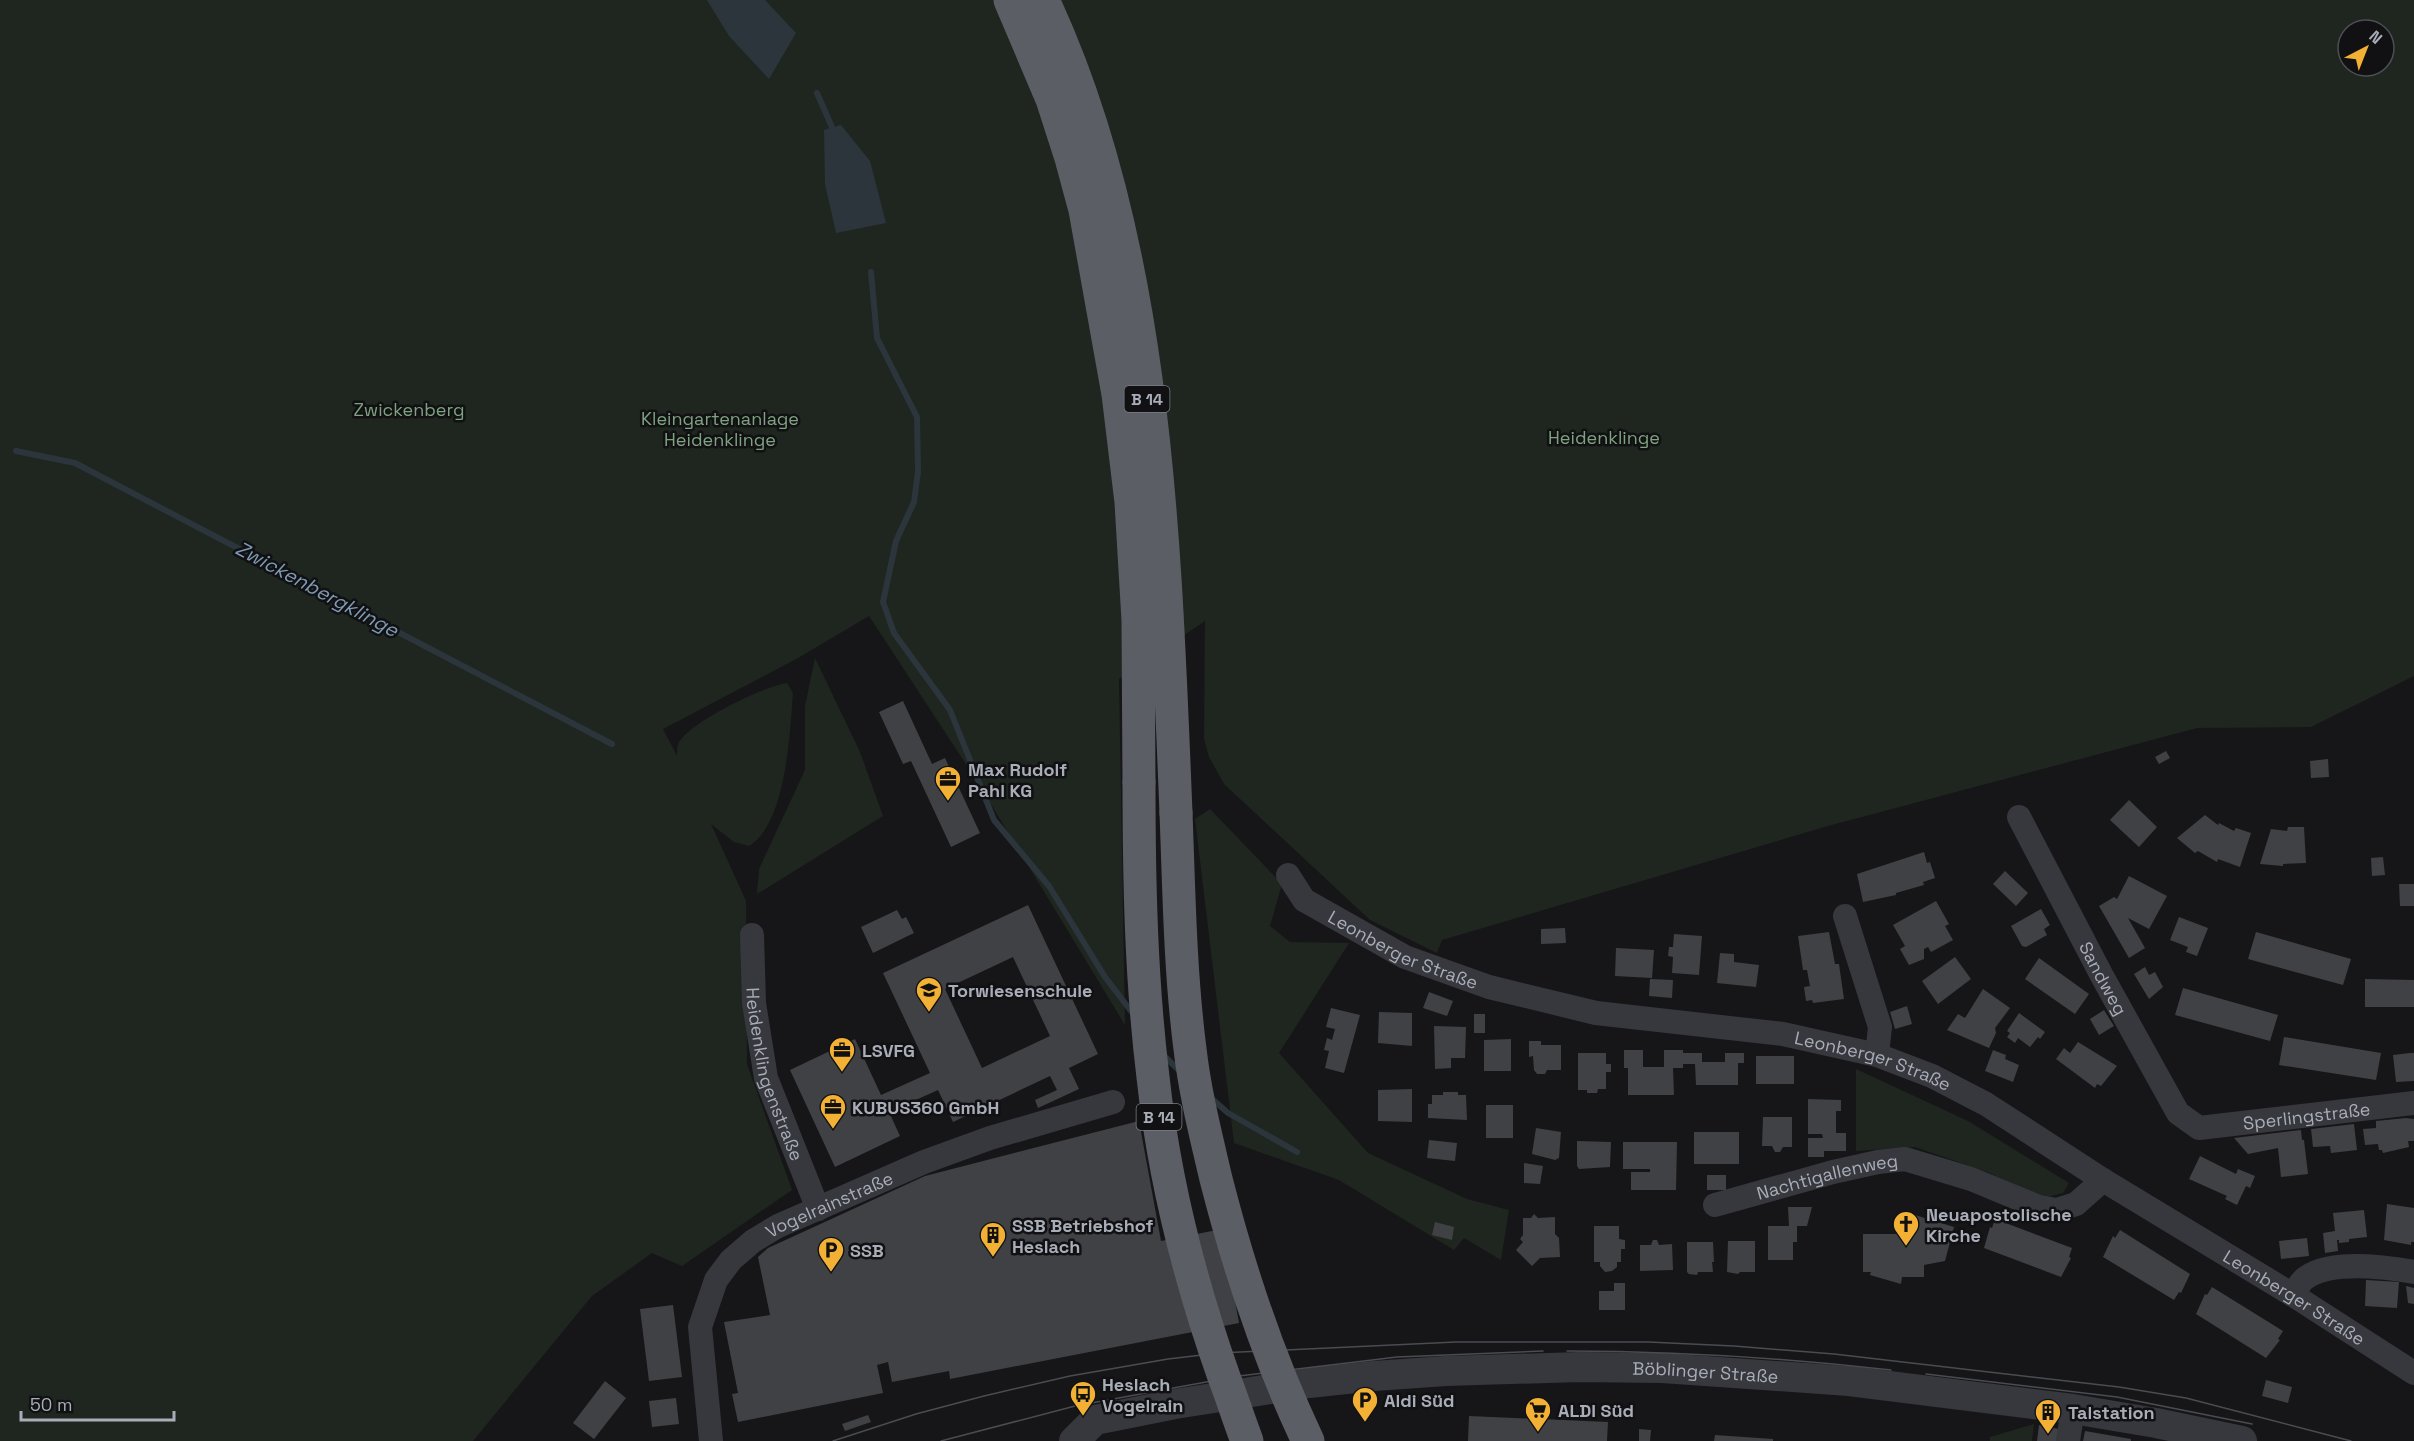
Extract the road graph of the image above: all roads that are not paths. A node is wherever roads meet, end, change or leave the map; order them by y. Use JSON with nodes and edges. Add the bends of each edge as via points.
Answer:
{"nodes":[{"id":1,"x":1010,"y":0,"type":"edge"},
{"id":2,"x":1042,"y":0,"type":"edge"},
{"id":3,"x":2019,"y":817,"type":"dead end"},
{"id":4,"x":1288,"y":875,"type":"dead end"},
{"id":5,"x":1845,"y":916,"type":"dead end"},
{"id":6,"x":752,"y":935,"type":"dead end"},
{"id":7,"x":1877,"y":1055,"type":"junction"},
{"id":8,"x":1113,"y":1102,"type":"dead end"},
{"id":9,"x":2414,"y":1103,"type":"edge"},
{"id":10,"x":2199,"y":1128,"type":"joint"},
{"id":11,"x":2103,"y":1180,"type":"junction"},
{"id":12,"x":1715,"y":1205,"type":"dead end"},
{"id":13,"x":818,"y":1209,"type":"junction"},
{"id":14,"x":2414,"y":1272,"type":"edge"},
{"id":15,"x":2293,"y":1295,"type":"junction"},
{"id":16,"x":2414,"y":1373,"type":"edge"},
{"id":17,"x":1167,"y":1407,"type":"junction"},
{"id":18,"x":2073,"y":1409,"type":"junction"},
{"id":19,"x":711,"y":1441,"type":"edge"},
{"id":20,"x":1074,"y":1441,"type":"edge"},
{"id":21,"x":1108,"y":1441,"type":"edge"},
{"id":22,"x":1247,"y":1441,"type":"edge"},
{"id":23,"x":1308,"y":1441,"type":"edge"},
{"id":24,"x":2068,"y":1441,"type":"edge"},
{"id":25,"x":2241,"y":1441,"type":"edge"}],
"edges":[{"from":1,"to":22,"type":"highway","number":"B 14","bridge":true,"via":[[1052,99],[1071,158],[1085,210],[1118,394],[1131,502],[1138,620],[1143,981],[1153,1079],[1184,1242],[1209,1335]]},
{"from":2,"to":23,"type":"highway","number":"B 14","bridge":true,"via":[[1062,43],[1106,175],[1142,362],[1168,616],[1182,959],[1190,1049],[1202,1118],[1229,1229],[1259,1326]]},
{"from":3,"to":10,"type":"street","name":"Sandweg","via":[[2178,1113]]},
{"from":4,"to":7,"type":"street","name":"Leonberger Straße","via":[[1304,900],[1395,951],[1489,987],[1596,1013],[1783,1034]]},
{"from":5,"to":7,"type":"street","via":[[1880,1027]]},
{"from":6,"to":13,"type":"street","name":"Heidenklingenstraße","via":[[754,1003],[766,1078]]},
{"from":7,"to":11,"type":"street","name":"Leonberger Straße","via":[[1932,1076],[1986,1104]]},
{"from":8,"to":13,"type":"street","name":"Vogelrainstraße","via":[[990,1138]]},
{"from":9,"to":10,"type":"street","name":"Sperlingstraße"},
{"from":11,"to":12,"type":"street","name":"Nachtigallenweg","via":[[2076,1204],[2057,1210],[1905,1160],[1833,1172]]},
{"from":11,"to":15,"type":"street","name":"Leonberger Straße"},
{"from":13,"to":19,"type":"street","name":"Vogelrainstraße","via":[[753,1241],[731,1260],[717,1280],[700,1327]]},
{"from":14,"to":15,"type":"street","via":[[2371,1267],[2329,1269],[2306,1277]]},
{"from":15,"to":16,"type":"street","name":"Leonberger Straße"},
{"from":17,"to":18,"type":"street","name":"Böblinger Straße","via":[[1374,1376],[1603,1367],[1849,1381]]},
{"from":17,"to":20,"type":"street","name":"Böblinger Straße","via":[[1095,1420]]},
{"from":17,"to":21,"type":"street","name":"Böblinger Straße"},
{"from":18,"to":24,"type":"street"},
{"from":18,"to":25,"type":"street","name":"Böblinger Straße"}]}
